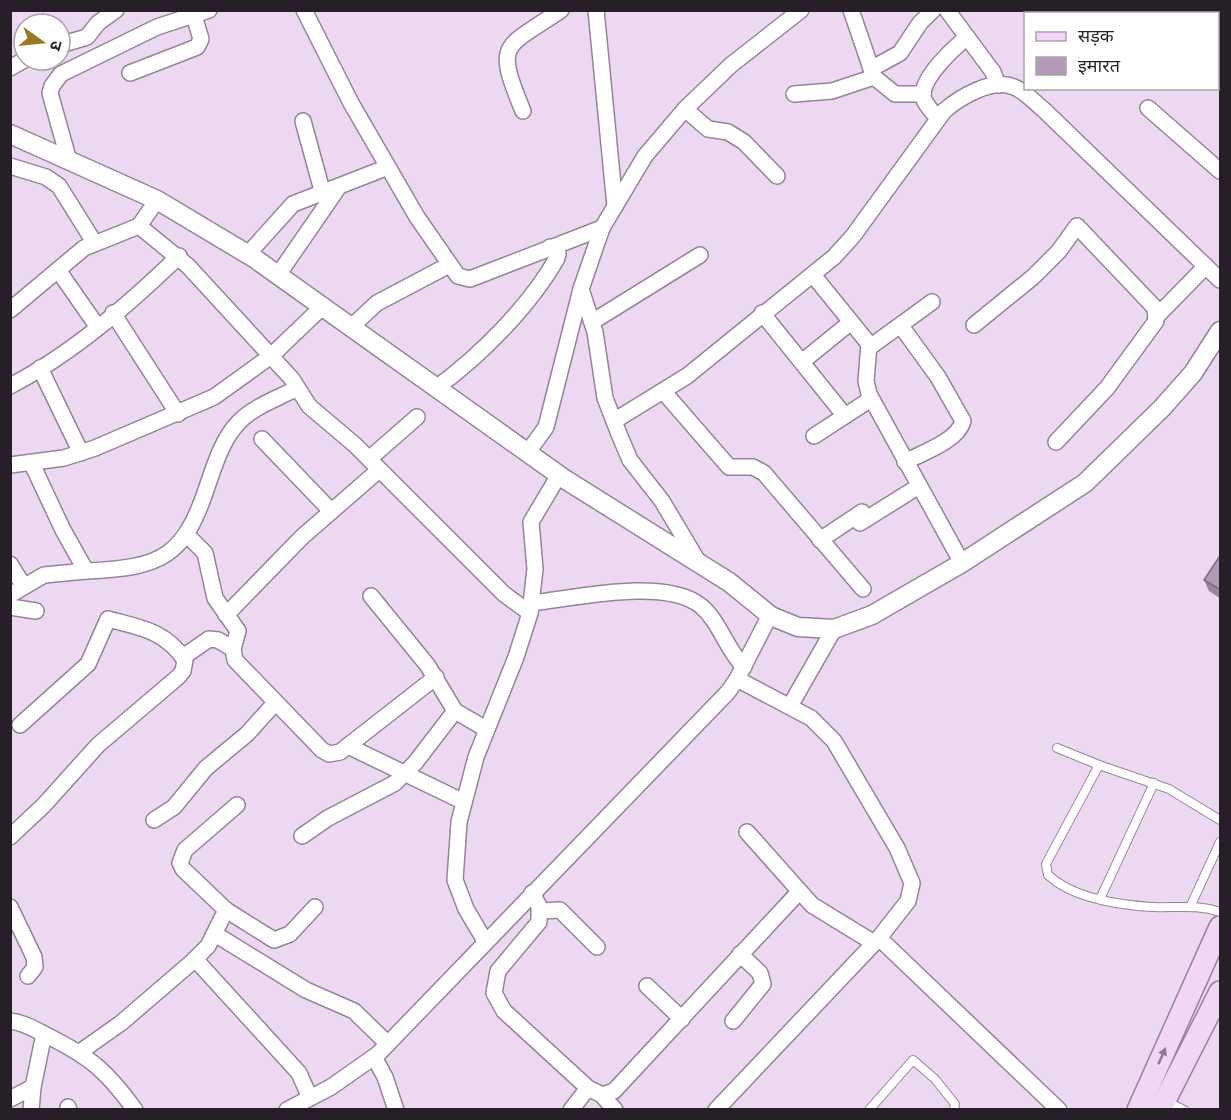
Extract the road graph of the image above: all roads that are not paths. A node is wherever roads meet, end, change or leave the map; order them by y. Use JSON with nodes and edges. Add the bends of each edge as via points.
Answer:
{"nodes":[{"id":1,"x":116,"y":10,"type":"edge"},
{"id":2,"x":304,"y":10,"type":"edge"},
{"id":3,"x":561,"y":10,"type":"edge"},
{"id":4,"x":596,"y":10,"type":"edge"},
{"id":5,"x":801,"y":10,"type":"edge"},
{"id":6,"x":851,"y":10,"type":"edge"},
{"id":7,"x":933,"y":10,"type":"edge"},
{"id":8,"x":947,"y":10,"type":"edge"},
{"id":9,"x":202,"y":13,"type":"edge"},
{"id":10,"x":967,"y":37,"type":"junction"},
{"id":11,"x":72,"y":41,"type":"edge"},
{"id":12,"x":130,"y":73,"type":"dead end"},
{"id":13,"x":872,"y":73,"type":"junction"},
{"id":14,"x":998,"y":85,"type":"junction"},
{"id":15,"x":794,"y":94,"type":"dead end"},
{"id":16,"x":923,"y":94,"type":"junction"},
{"id":17,"x":1148,"y":108,"type":"dead end"},
{"id":18,"x":685,"y":109,"type":"junction"},
{"id":19,"x":523,"y":111,"type":"dead end"},
{"id":20,"x":938,"y":119,"type":"junction"},
{"id":21,"x":303,"y":121,"type":"dead end"},
{"id":22,"x":10,"y":134,"type":"edge"},
{"id":23,"x":69,"y":161,"type":"junction"},
{"id":24,"x":10,"y":166,"type":"edge"},
{"id":25,"x":388,"y":166,"type":"junction"},
{"id":26,"x":1221,"y":171,"type":"edge"},
{"id":27,"x":777,"y":176,"type":"dead end"},
{"id":28,"x":338,"y":188,"type":"junction"},
{"id":29,"x":323,"y":194,"type":"junction"},
{"id":30,"x":157,"y":200,"type":"junction"},
{"id":31,"x":615,"y":206,"type":"junction"},
{"id":32,"x":139,"y":226,"type":"junction"},
{"id":33,"x":602,"y":228,"type":"junction"},
{"id":34,"x":94,"y":242,"type":"junction"},
{"id":35,"x":550,"y":247,"type":"junction"},
{"id":36,"x":248,"y":254,"type":"junction"},
{"id":37,"x":700,"y":255,"type":"dead end"},
{"id":38,"x":179,"y":256,"type":"junction"},
{"id":39,"x":449,"y":265,"type":"junction"},
{"id":40,"x":1206,"y":266,"type":"junction"},
{"id":41,"x":58,"y":270,"type":"junction"},
{"id":42,"x":813,"y":274,"type":"junction"},
{"id":43,"x":278,"y":275,"type":"junction"},
{"id":44,"x":1221,"y":280,"type":"edge"},
{"id":45,"x":581,"y":289,"type":"junction"},
{"id":46,"x":932,"y":302,"type":"dead end"},
{"id":47,"x":321,"y":308,"type":"junction"},
{"id":48,"x":10,"y":310,"type":"edge"},
{"id":49,"x":113,"y":313,"type":"junction"},
{"id":50,"x":762,"y":313,"type":"junction"},
{"id":51,"x":1158,"y":315,"type":"junction"},
{"id":52,"x":592,"y":322,"type":"junction"},
{"id":53,"x":851,"y":322,"type":"junction"},
{"id":54,"x":97,"y":326,"type":"junction"},
{"id":55,"x":901,"y":326,"type":"junction"},
{"id":56,"x":974,"y":326,"type":"dead end"},
{"id":57,"x":350,"y":328,"type":"junction"},
{"id":58,"x":1221,"y":331,"type":"edge"},
{"id":59,"x":870,"y":347,"type":"junction"},
{"id":60,"x":271,"y":356,"type":"junction"},
{"id":61,"x":803,"y":361,"type":"junction"},
{"id":62,"x":40,"y":368,"type":"junction"},
{"id":63,"x":10,"y":386,"type":"edge"},
{"id":64,"x":297,"y":388,"type":"junction"},
{"id":65,"x":436,"y":388,"type":"junction"},
{"id":66,"x":663,"y":391,"type":"junction"},
{"id":67,"x":872,"y":399,"type":"junction"},
{"id":68,"x":178,"y":414,"type":"junction"},
{"id":69,"x":845,"y":416,"type":"junction"},
{"id":70,"x":417,"y":417,"type":"dead end"},
{"id":71,"x":614,"y":421,"type":"junction"},
{"id":72,"x":814,"y":436,"type":"dead end"},
{"id":73,"x":262,"y":439,"type":"dead end"},
{"id":74,"x":1056,"y":442,"type":"dead end"},
{"id":75,"x":528,"y":452,"type":"junction"},
{"id":76,"x":81,"y":453,"type":"junction"},
{"id":77,"x":905,"y":462,"type":"junction"},
{"id":78,"x":32,"y":464,"type":"junction"},
{"id":79,"x":374,"y":464,"type":"junction"},
{"id":80,"x":10,"y":465,"type":"edge"},
{"id":81,"x":559,"y":475,"type":"junction"},
{"id":82,"x":919,"y":486,"type":"junction"},
{"id":83,"x":331,"y":511,"type":"junction"},
{"id":84,"x":188,"y":535,"type":"junction"},
{"id":85,"x":820,"y":540,"type":"junction"},
{"id":86,"x":699,"y":563,"type":"junction"},
{"id":87,"x":962,"y":563,"type":"junction"},
{"id":88,"x":10,"y":564,"type":"edge"},
{"id":89,"x":86,"y":571,"type":"junction"},
{"id":90,"x":863,"y":589,"type":"dead end"},
{"id":91,"x":17,"y":590,"type":"edge"},
{"id":92,"x":370,"y":596,"type":"dead end"},
{"id":93,"x":10,"y":607,"type":"edge"},
{"id":94,"x":531,"y":608,"type":"junction"},
{"id":95,"x":36,"y":611,"type":"dead end"},
{"id":96,"x":226,"y":615,"type":"junction"},
{"id":97,"x":770,"y":615,"type":"junction"},
{"id":98,"x":834,"y":629,"type":"junction"},
{"id":99,"x":233,"y":649,"type":"junction"},
{"id":100,"x":183,"y":657,"type":"junction"},
{"id":101,"x":741,"y":673,"type":"junction"},
{"id":102,"x":436,"y":677,"type":"junction"},
{"id":103,"x":275,"y":703,"type":"junction"},
{"id":104,"x":790,"y":706,"type":"junction"},
{"id":105,"x":454,"y":711,"type":"junction"},
{"id":106,"x":20,"y":725,"type":"dead end"},
{"id":107,"x":486,"y":729,"type":"junction"},
{"id":108,"x":348,"y":746,"type":"junction"},
{"id":109,"x":1057,"y":747,"type":"dead end"},
{"id":110,"x":1099,"y":765,"type":"junction"},
{"id":111,"x":404,"y":774,"type":"junction"},
{"id":112,"x":1154,"y":783,"type":"junction"},
{"id":113,"x":464,"y":802,"type":"junction"},
{"id":114,"x":237,"y":805,"type":"dead end"},
{"id":115,"x":154,"y":820,"type":"dead end"},
{"id":116,"x":1221,"y":820,"type":"edge"},
{"id":117,"x":747,"y":832,"type":"dead end"},
{"id":118,"x":302,"y":836,"type":"dead end"},
{"id":119,"x":10,"y":837,"type":"edge"},
{"id":120,"x":1221,"y":842,"type":"edge"},
{"id":121,"x":532,"y":892,"type":"junction"},
{"id":122,"x":798,"y":893,"type":"junction"},
{"id":123,"x":1100,"y":899,"type":"junction"},
{"id":124,"x":1191,"y":905,"type":"junction"},
{"id":125,"x":10,"y":907,"type":"edge"},
{"id":126,"x":315,"y":907,"type":"dead end"},
{"id":127,"x":226,"y":910,"type":"junction"},
{"id":128,"x":540,"y":910,"type":"junction"},
{"id":129,"x":1221,"y":912,"type":"edge"},
{"id":130,"x":1221,"y":927,"type":"edge"},
{"id":131,"x":215,"y":934,"type":"junction"},
{"id":132,"x":485,"y":941,"type":"junction"},
{"id":133,"x":877,"y":941,"type":"junction"},
{"id":134,"x":597,"y":947,"type":"dead end"},
{"id":135,"x":740,"y":954,"type":"junction"},
{"id":136,"x":195,"y":959,"type":"junction"},
{"id":137,"x":28,"y":976,"type":"dead end"},
{"id":138,"x":646,"y":986,"type":"dead end"},
{"id":139,"x":1221,"y":992,"type":"edge"},
{"id":140,"x":682,"y":1019,"type":"junction"},
{"id":141,"x":10,"y":1021,"type":"edge"},
{"id":142,"x":733,"y":1021,"type":"dead end"},
{"id":143,"x":44,"y":1034,"type":"junction"},
{"id":144,"x":388,"y":1044,"type":"junction"},
{"id":145,"x":80,"y":1052,"type":"junction"},
{"id":146,"x":374,"y":1057,"type":"junction"},
{"id":147,"x":33,"y":1087,"type":"junction"},
{"id":148,"x":595,"y":1091,"type":"junction"},
{"id":149,"x":310,"y":1098,"type":"junction"},
{"id":150,"x":10,"y":1099,"type":"edge"},
{"id":151,"x":1170,"y":1106,"type":"edge"},
{"id":152,"x":31,"y":1110,"type":"edge"},
{"id":153,"x":135,"y":1110,"type":"edge"},
{"id":154,"x":287,"y":1110,"type":"edge"},
{"id":155,"x":396,"y":1110,"type":"edge"},
{"id":156,"x":571,"y":1110,"type":"edge"},
{"id":157,"x":615,"y":1110,"type":"edge"},
{"id":158,"x":716,"y":1110,"type":"edge"},
{"id":159,"x":869,"y":1110,"type":"edge"},
{"id":160,"x":954,"y":1110,"type":"edge"},
{"id":161,"x":1059,"y":1110,"type":"edge"},
{"id":162,"x":1138,"y":1110,"type":"edge"}],
"edges":[{"from":1,"to":11,"type":"street","via":[[87,37]]},
{"from":2,"to":25,"type":"street"},
{"from":3,"to":19,"type":"street","via":[[508,48],[510,79]]},
{"from":4,"to":31,"type":"street"},
{"from":5,"to":18,"type":"street","via":[[731,65]]},
{"from":6,"to":13,"type":"street"},
{"from":7,"to":13,"type":"street","via":[[900,53]]},
{"from":8,"to":10,"type":"street"},
{"from":9,"to":12,"type":"street","via":[[197,47]]},
{"from":9,"to":23,"type":"street","via":[[157,27],[61,74],[50,93]]},
{"from":10,"to":14,"type":"street"},
{"from":10,"to":16,"type":"street","via":[[946,56]]},
{"from":13,"to":15,"type":"street","via":[[832,92]]},
{"from":13,"to":16,"type":"street","via":[[895,94]]},
{"from":14,"to":20,"type":"street","via":[[953,103]]},
{"from":14,"to":40,"type":"street","via":[[1016,87],[1044,110]]},
{"from":16,"to":20,"type":"street"},
{"from":17,"to":26,"type":"street"},
{"from":18,"to":27,"type":"street","via":[[708,129],[728,132],[744,142]]},
{"from":18,"to":31,"type":"street","via":[[645,156]]},
{"from":20,"to":42,"type":"street","via":[[853,236]]},
{"from":21,"to":29,"type":"street"},
{"from":22,"to":23,"type":"street"},
{"from":23,"to":30,"type":"street"},
{"from":24,"to":34,"type":"street","via":[[46,177],[58,186]]},
{"from":25,"to":28,"type":"street"},
{"from":25,"to":39,"type":"street"},
{"from":28,"to":29,"type":"street"},
{"from":28,"to":43,"type":"street"},
{"from":29,"to":36,"type":"street","via":[[288,208]]},
{"from":30,"to":32,"type":"street"},
{"from":30,"to":36,"type":"street"},
{"from":31,"to":33,"type":"street"},
{"from":32,"to":34,"type":"street"},
{"from":32,"to":38,"type":"street"},
{"from":33,"to":35,"type":"street"},
{"from":33,"to":45,"type":"street"},
{"from":34,"to":41,"type":"street"},
{"from":35,"to":39,"type":"street","via":[[470,279],[458,276]]},
{"from":35,"to":65,"type":"street","via":[[557,258],[534,291],[475,358]]},
{"from":36,"to":43,"type":"street"},
{"from":37,"to":52,"type":"street"},
{"from":38,"to":49,"type":"street"},
{"from":38,"to":60,"type":"street"},
{"from":39,"to":57,"type":"street","via":[[377,303]]},
{"from":40,"to":44,"type":"street"},
{"from":40,"to":51,"type":"street"},
{"from":41,"to":48,"type":"street"},
{"from":41,"to":54,"type":"street"},
{"from":42,"to":50,"type":"street"},
{"from":42,"to":53,"type":"street"},
{"from":43,"to":47,"type":"street"},
{"from":45,"to":52,"type":"street"},
{"from":45,"to":75,"type":"street","via":[[546,427]]},
{"from":46,"to":55,"type":"street"},
{"from":47,"to":57,"type":"street"},
{"from":47,"to":60,"type":"street"},
{"from":49,"to":54,"type":"street"},
{"from":49,"to":68,"type":"street"},
{"from":50,"to":61,"type":"street"},
{"from":50,"to":66,"type":"street","via":[[687,376]]},
{"from":51,"to":56,"type":"street","via":[[1150,300],[1077,226],[1033,277]]},
{"from":51,"to":74,"type":"street","via":[[1107,388]]},
{"from":52,"to":71,"type":"street","via":[[605,398]]},
{"from":53,"to":59,"type":"street"},
{"from":53,"to":61,"type":"street"},
{"from":54,"to":62,"type":"street"},
{"from":55,"to":59,"type":"street"},
{"from":55,"to":77,"type":"street","via":[[938,377],[963,421],[953,436]]},
{"from":57,"to":65,"type":"street"},
{"from":58,"to":87,"type":"street","via":[[1193,373],[1162,408],[1085,483]]},
{"from":59,"to":67,"type":"street","via":[[866,381]]},
{"from":60,"to":64,"type":"street"},
{"from":60,"to":68,"type":"street","via":[[214,398]]},
{"from":61,"to":69,"type":"street"},
{"from":62,"to":63,"type":"street"},
{"from":62,"to":76,"type":"street"},
{"from":64,"to":79,"type":"street","via":[[309,406]]},
{"from":64,"to":84,"type":"street","via":[[239,421],[220,451]]},
{"from":65,"to":75,"type":"street"},
{"from":66,"to":71,"type":"street"},
{"from":66,"to":85,"type":"street","via":[[729,467],[753,467],[764,473]]},
{"from":67,"to":69,"type":"street"},
{"from":67,"to":77,"type":"street"},
{"from":68,"to":76,"type":"street"},
{"from":69,"to":72,"type":"street"},
{"from":70,"to":79,"type":"street"},
{"from":71,"to":86,"type":"street","via":[[630,460],[662,501]]},
{"from":73,"to":83,"type":"street"},
{"from":75,"to":81,"type":"street"},
{"from":76,"to":78,"type":"street"},
{"from":77,"to":82,"type":"street"},
{"from":78,"to":80,"type":"street"},
{"from":78,"to":89,"type":"street"},
{"from":79,"to":83,"type":"street"},
{"from":79,"to":94,"type":"street","via":[[504,594]]},
{"from":81,"to":86,"type":"street"},
{"from":81,"to":94,"type":"street","via":[[531,522],[535,569]]},
{"from":82,"to":85,"type":"street"},
{"from":82,"to":87,"type":"street"},
{"from":83,"to":96,"type":"street"},
{"from":84,"to":89,"type":"street","via":[[162,558],[145,565],[126,570]]},
{"from":84,"to":96,"type":"street","via":[[205,552],[215,598]]},
{"from":85,"to":90,"type":"street"},
{"from":86,"to":97,"type":"street"},
{"from":87,"to":98,"type":"street","via":[[872,615]]},
{"from":88,"to":91,"type":"street"},
{"from":89,"to":91,"type":"street","via":[[44,575]]},
{"from":92,"to":102,"type":"street"},
{"from":93,"to":95,"type":"street"},
{"from":94,"to":101,"type":"street","via":[[629,592],[681,596],[701,606],[710,616]]},
{"from":94,"to":107,"type":"street","via":[[516,657]]},
{"from":96,"to":99,"type":"street","via":[[238,631]]},
{"from":97,"to":98,"type":"street","via":[[798,627]]},
{"from":97,"to":101,"type":"street"},
{"from":98,"to":104,"type":"street"},
{"from":99,"to":100,"type":"street","via":[[208,639]]},
{"from":99,"to":103,"type":"street","via":[[235,660]]},
{"from":100,"to":106,"type":"street","via":[[168,639],[108,619],[88,664]]},
{"from":100,"to":119,"type":"street","via":[[185,666],[178,678],[98,745]]},
{"from":101,"to":104,"type":"street"},
{"from":101,"to":121,"type":"street","via":[[644,780]]},
{"from":102,"to":105,"type":"street"},
{"from":102,"to":108,"type":"street"},
{"from":103,"to":108,"type":"street","via":[[322,750],[334,754]]},
{"from":103,"to":115,"type":"street","via":[[242,739],[206,768],[174,807]]},
{"from":104,"to":133,"type":"street","via":[[811,718],[834,741],[910,873],[908,901]]},
{"from":105,"to":107,"type":"street"},
{"from":105,"to":111,"type":"street"},
{"from":107,"to":113,"type":"street"},
{"from":108,"to":111,"type":"street"},
{"from":109,"to":110,"type":"lane"},
{"from":110,"to":112,"type":"lane"},
{"from":110,"to":123,"type":"lane","via":[[1046,869],[1062,885]]},
{"from":111,"to":113,"type":"street"},
{"from":111,"to":118,"type":"street","via":[[395,783]]},
{"from":112,"to":116,"type":"lane"},
{"from":112,"to":123,"type":"lane"},
{"from":113,"to":132,"type":"street","via":[[455,880]]},
{"from":114,"to":127,"type":"street","via":[[185,850],[180,863]]},
{"from":117,"to":122,"type":"street"},
{"from":120,"to":124,"type":"lane"},
{"from":121,"to":128,"type":"street"},
{"from":121,"to":132,"type":"street"},
{"from":122,"to":133,"type":"street","via":[[822,913]]},
{"from":122,"to":135,"type":"street"},
{"from":123,"to":124,"type":"lane","via":[[1150,907]]},
{"from":124,"to":129,"type":"lane"},
{"from":125,"to":137,"type":"street","via":[[34,957],[35,967]]},
{"from":126,"to":127,"type":"street","via":[[290,934],[273,940]]},
{"from":127,"to":131,"type":"street"},
{"from":128,"to":134,"type":"street","via":[[560,910]]},
{"from":128,"to":148,"type":"street","via":[[536,928],[498,971],[494,993],[504,1011]]},
{"from":162,"to":130,"type":"main road","one_way":true},
{"from":131,"to":136,"type":"street"},
{"from":131,"to":144,"type":"street","via":[[291,982],[354,1011]]},
{"from":132,"to":144,"type":"street"},
{"from":133,"to":158,"type":"street"},
{"from":133,"to":161,"type":"street"},
{"from":135,"to":140,"type":"street"},
{"from":135,"to":142,"type":"street","via":[[760,973],[763,984]]},
{"from":136,"to":145,"type":"street","via":[[121,1023]]},
{"from":136,"to":149,"type":"street","via":[[299,1073]]},
{"from":138,"to":140,"type":"street"},
{"from":139,"to":151,"type":"main road"},
{"from":140,"to":148,"type":"street","via":[[614,1091]]},
{"from":141,"to":143,"type":"street"},
{"from":143,"to":145,"type":"street"},
{"from":143,"to":147,"type":"street"},
{"from":144,"to":146,"type":"street"},
{"from":145,"to":153,"type":"street","via":[[104,1070]]},
{"from":146,"to":149,"type":"street"},
{"from":146,"to":155,"type":"street"},
{"from":147,"to":150,"type":"street"},
{"from":147,"to":152,"type":"street"},
{"from":148,"to":156,"type":"street"},
{"from":148,"to":157,"type":"street"},
{"from":149,"to":154,"type":"street"},
{"from":159,"to":160,"type":"lane","via":[[913,1060],[935,1079],[955,1104]]}]}
